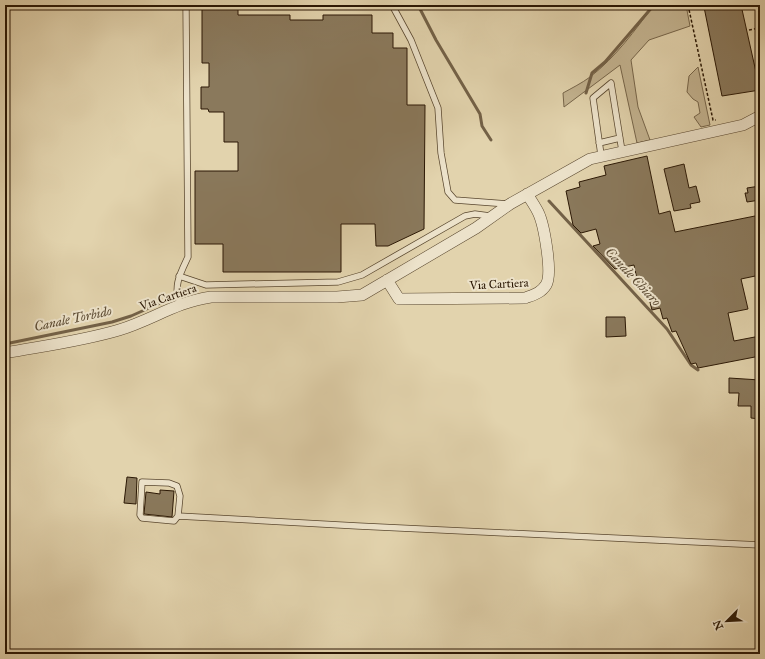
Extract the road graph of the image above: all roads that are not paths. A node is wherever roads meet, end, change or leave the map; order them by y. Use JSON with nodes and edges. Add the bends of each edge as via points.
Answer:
{"nodes":[{"id":1,"x":186,"y":5,"type":"edge"},
{"id":2,"x":392,"y":5,"type":"edge"},
{"id":3,"x":760,"y":116,"type":"edge"},
{"id":4,"x":620,"y":138,"type":"junction"},
{"id":5,"x":599,"y":143,"type":"junction"},
{"id":6,"x":622,"y":151,"type":"junction"},
{"id":7,"x":601,"y":155,"type":"junction"},
{"id":8,"x":527,"y":194,"type":"junction"},
{"id":9,"x":510,"y":204,"type":"junction"},
{"id":10,"x":493,"y":216,"type":"junction"},
{"id":11,"x":179,"y":276,"type":"junction"},
{"id":12,"x":387,"y":280,"type":"junction"},
{"id":13,"x":180,"y":304,"type":"junction"},
{"id":14,"x":5,"y":353,"type":"edge"},
{"id":15,"x":178,"y":516,"type":"junction"},
{"id":16,"x":760,"y":545,"type":"edge"}],
"edges":[{"from":1,"to":11,"type":"lane","via":[[188,257]]},
{"from":2,"to":9,"type":"lane","via":[[411,40],[438,108],[441,153],[448,192],[455,200]]},
{"from":3,"to":6,"type":"street","name":"Via Cartiera","via":[[744,125]]},
{"from":4,"to":5,"type":"lane"},
{"from":4,"to":5,"type":"lane","via":[[611,83],[594,98]]},
{"from":4,"to":6,"type":"lane"},
{"from":5,"to":7,"type":"lane"},
{"from":6,"to":7,"type":"street","name":"Via Cartiera"},
{"from":7,"to":8,"type":"street","name":"Via Cartiera"},
{"from":8,"to":9,"type":"street","name":"Via Cartiera"},
{"from":8,"to":12,"type":"street","name":"Via Cartiera","via":[[538,212],[542,226],[548,276],[546,285],[537,294],[525,298],[399,299]]},
{"from":9,"to":10,"type":"street","name":"Via Cartiera"},
{"from":10,"to":11,"type":"lane","via":[[465,216],[362,275],[338,282],[206,285]]},
{"from":10,"to":12,"type":"street","name":"Via Cartiera"},
{"from":11,"to":13,"type":"lane","via":[[176,290]]},
{"from":12,"to":13,"type":"street","name":"Via Cartiera","via":[[354,297],[211,297]]},
{"from":13,"to":14,"type":"street","name":"Via Cartiera","via":[[122,329]]},
{"from":15,"to":15,"type":"lane","via":[[180,496],[177,486],[169,483],[142,482],[139,510],[142,518],[174,521]]},
{"from":15,"to":16,"type":"lane"}]}
